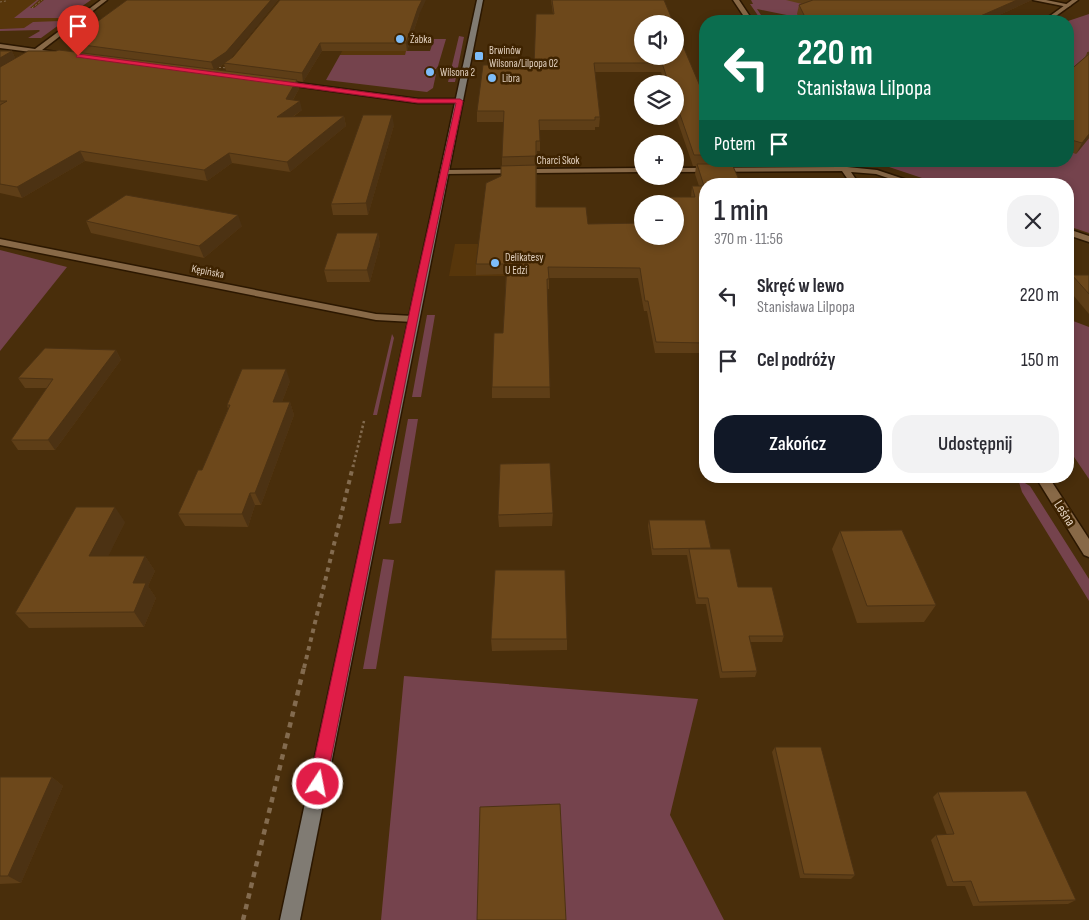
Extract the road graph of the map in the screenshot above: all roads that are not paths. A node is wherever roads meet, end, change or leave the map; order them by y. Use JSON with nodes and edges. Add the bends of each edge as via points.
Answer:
{"nodes":[{"id":1,"x":104,"y":0,"type":"edge"},
{"id":2,"x":480,"y":0,"type":"edge"},
{"id":3,"x":736,"y":0,"type":"edge"},
{"id":4,"x":1036,"y":0,"type":"edge"},
{"id":5,"x":1075,"y":0,"type":"edge"},
{"id":6,"x":1068,"y":6,"type":"junction"},
{"id":7,"x":746,"y":15,"type":"edge"},
{"id":8,"x":1055,"y":15,"type":"edge"},
{"id":9,"x":0,"y":46,"type":"edge"},
{"id":10,"x":34,"y":51,"type":"junction"},
{"id":11,"x":59,"y":54,"type":"edge"},
{"id":12,"x":28,"y":58,"type":"edge"},
{"id":13,"x":274,"y":82,"type":"edge"},
{"id":14,"x":460,"y":101,"type":"junction"},
{"id":15,"x":847,"y":167,"type":"edge"},
{"id":16,"x":845,"y":169,"type":"junction"},
{"id":17,"x":634,"y":170,"type":"edge"},
{"id":18,"x":684,"y":170,"type":"edge"},
{"id":19,"x":444,"y":172,"type":"junction"},
{"id":20,"x":851,"y":178,"type":"edge"},
{"id":21,"x":896,"y":178,"type":"edge"},
{"id":22,"x":1074,"y":234,"type":"edge"},
{"id":23,"x":1089,"y":239,"type":"edge"},
{"id":24,"x":0,"y":242,"type":"edge"},
{"id":25,"x":413,"y":319,"type":"junction"},
{"id":26,"x":1045,"y":483,"type":"edge"},
{"id":27,"x":1089,"y":551,"type":"edge"},
{"id":28,"x":290,"y":920,"type":"edge"}],
"edges":[{"from":1,"to":10,"type":"street"},
{"from":2,"to":14,"type":"street"},
{"from":3,"to":7,"type":"street"},
{"from":4,"to":6,"type":"street"},
{"from":5,"to":6,"type":"street"},
{"from":6,"to":8,"type":"street"},
{"from":9,"to":10,"type":"street"},
{"from":10,"to":11,"type":"street"},
{"from":10,"to":12,"type":"street"},
{"from":13,"to":14,"type":"street","via":[[418,101]]},
{"from":14,"to":19,"type":"street"},
{"from":15,"to":16,"type":"street"},
{"from":16,"to":18,"type":"street"},
{"from":16,"to":20,"type":"street"},
{"from":16,"to":21,"type":"street","via":[[877,172]]},
{"from":17,"to":19,"type":"street","name":"Charci Skok"},
{"from":19,"to":25,"type":"street"},
{"from":22,"to":23,"type":"street"},
{"from":24,"to":25,"type":"street","name":"Kępińska","via":[[376,317]]},
{"from":25,"to":28,"type":"street"},
{"from":26,"to":27,"type":"street","name":"Leśna"}]}
